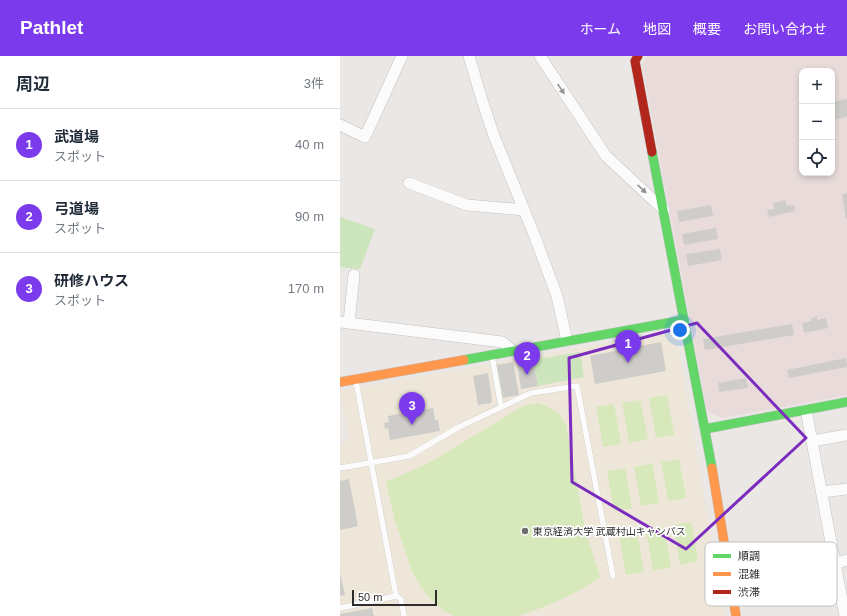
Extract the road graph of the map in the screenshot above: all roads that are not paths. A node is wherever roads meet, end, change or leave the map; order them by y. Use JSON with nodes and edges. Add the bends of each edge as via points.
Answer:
{"nodes":[{"id":1,"x":402,"y":56,"type":"edge"},
{"id":2,"x":469,"y":56,"type":"edge"},
{"id":3,"x":540,"y":56,"type":"edge"},
{"id":4,"x":638,"y":56,"type":"edge"},
{"id":5,"x":340,"y":126,"type":"edge"},
{"id":6,"x":409,"y":183,"type":"dead end"},
{"id":7,"x":524,"y":210,"type":"junction"},
{"id":8,"x":664,"y":210,"type":"junction"},
{"id":9,"x":354,"y":275,"type":"dead end"},
{"id":10,"x":684,"y":320,"type":"junction"},
{"id":11,"x":345,"y":322,"type":"edge"},
{"id":12,"x":567,"y":341,"type":"junction"},
{"id":13,"x":512,"y":350,"type":"junction"},
{"id":14,"x":491,"y":354,"type":"junction"},
{"id":15,"x":356,"y":379,"type":"junction"},
{"id":16,"x":340,"y":382,"type":"edge"},
{"id":17,"x":847,"y":402,"type":"edge"},
{"id":18,"x":501,"y":407,"type":"junction"},
{"id":19,"x":806,"y":410,"type":"junction"},
{"id":20,"x":705,"y":429,"type":"junction"},
{"id":21,"x":847,"y":435,"type":"edge"},
{"id":22,"x":812,"y":441,"type":"junction"},
{"id":23,"x":372,"y":462,"type":"junction"},
{"id":24,"x":340,"y":468,"type":"edge"},
{"id":25,"x":847,"y":490,"type":"edge"},
{"id":26,"x":822,"y":492,"type":"junction"},
{"id":27,"x":724,"y":542,"type":"edge"},
{"id":28,"x":832,"y":542,"type":"edge"},
{"id":29,"x":847,"y":560,"type":"edge"},
{"id":30,"x":837,"y":563,"type":"edge"},
{"id":31,"x":837,"y":568,"type":"edge"},
{"id":32,"x":613,"y":576,"type":"dead end"},
{"id":33,"x":396,"y":596,"type":"junction"},
{"id":34,"x":734,"y":606,"type":"edge"},
{"id":35,"x":340,"y":608,"type":"edge"},
{"id":36,"x":404,"y":616,"type":"edge"},
{"id":37,"x":736,"y":616,"type":"edge"},
{"id":38,"x":846,"y":616,"type":"edge"}],
"edges":[{"from":1,"to":5,"type":"street","via":[[365,137]]},
{"from":2,"to":7,"type":"street","via":[[482,100]]},
{"from":3,"to":8,"type":"street","one_way":true,"via":[[606,156]]},
{"from":4,"to":8,"type":"street","via":[[635,62]]},
{"from":6,"to":7,"type":"street","via":[[467,205]]},
{"from":7,"to":12,"type":"street","via":[[557,296]]},
{"from":8,"to":10,"type":"street"},
{"from":9,"to":11,"type":"street"},
{"from":10,"to":12,"type":"street"},
{"from":10,"to":20,"type":"street"},
{"from":11,"to":13,"type":"street","via":[[502,342]]},
{"from":12,"to":13,"type":"street"},
{"from":13,"to":14,"type":"street"},
{"from":14,"to":15,"type":"street"},
{"from":14,"to":18,"type":"lane"},
{"from":15,"to":16,"type":"street"},
{"from":15,"to":23,"type":"lane"},
{"from":17,"to":19,"type":"street"},
{"from":18,"to":23,"type":"lane","via":[[409,456]]},
{"from":18,"to":32,"type":"lane","via":[[531,393],[577,386]]},
{"from":19,"to":20,"type":"street"},
{"from":19,"to":22,"type":"street"},
{"from":20,"to":27,"type":"street"},
{"from":21,"to":22,"type":"street"},
{"from":22,"to":26,"type":"street"},
{"from":23,"to":24,"type":"lane"},
{"from":23,"to":33,"type":"lane"},
{"from":25,"to":26,"type":"street"},
{"from":26,"to":28,"type":"street"},
{"from":29,"to":30,"type":"street"},
{"from":31,"to":38,"type":"street"},
{"from":33,"to":35,"type":"lane"},
{"from":33,"to":36,"type":"lane","via":[[401,599]]},
{"from":34,"to":37,"type":"street"}]}
